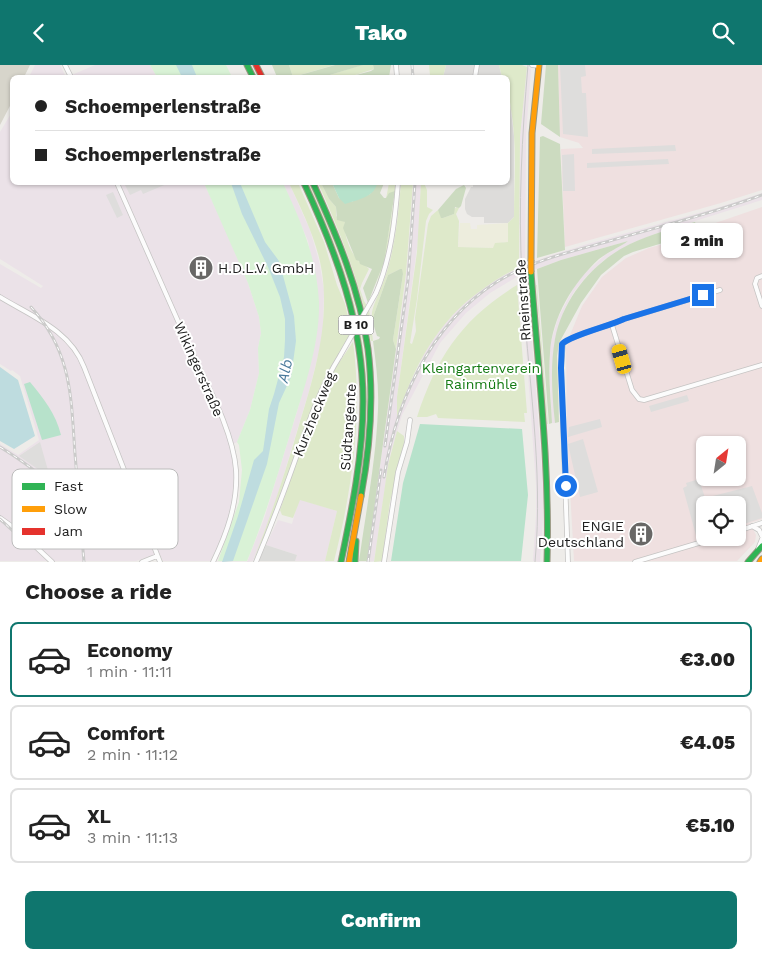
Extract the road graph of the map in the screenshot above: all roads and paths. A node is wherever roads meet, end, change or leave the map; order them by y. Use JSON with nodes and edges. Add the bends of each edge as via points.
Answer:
{"nodes":[{"id":1,"x":532,"y":65,"type":"edge"},
{"id":2,"x":539,"y":66,"type":"edge"},
{"id":3,"x":118,"y":185,"type":"edge"},
{"id":4,"x":305,"y":185,"type":"edge"},
{"id":5,"x":314,"y":185,"type":"edge"},
{"id":6,"x":398,"y":185,"type":"edge"},
{"id":7,"x":760,"y":277,"type":"edge"},
{"id":8,"x":720,"y":291,"type":"dead end"},
{"id":9,"x":0,"y":297,"type":"edge"},
{"id":10,"x":762,"y":306,"type":"edge"},
{"id":11,"x":612,"y":325,"type":"junction"},
{"id":12,"x":762,"y":365,"type":"edge"},
{"id":13,"x":410,"y":419,"type":"dead end"},
{"id":14,"x":124,"y":469,"type":"edge"},
{"id":15,"x":0,"y":518,"type":"edge"},
{"id":16,"x":762,"y":523,"type":"edge"},
{"id":17,"x":12,"y":526,"type":"edge"},
{"id":18,"x":752,"y":526,"type":"junction"},
{"id":19,"x":746,"y":528,"type":"edge"},
{"id":20,"x":355,"y":532,"type":"junction"},
{"id":21,"x":762,"y":537,"type":"edge"},
{"id":22,"x":696,"y":544,"type":"edge"},
{"id":23,"x":762,"y":546,"type":"edge"},
{"id":24,"x":39,"y":549,"type":"edge"},
{"id":25,"x":155,"y":549,"type":"edge"},
{"id":26,"x":758,"y":551,"type":"junction"},
{"id":27,"x":158,"y":556,"type":"junction"},
{"id":28,"x":52,"y":561,"type":"edge"},
{"id":29,"x":142,"y":561,"type":"edge"},
{"id":30,"x":160,"y":561,"type":"edge"},
{"id":31,"x":213,"y":561,"type":"edge"},
{"id":32,"x":256,"y":561,"type":"edge"},
{"id":33,"x":340,"y":561,"type":"edge"},
{"id":34,"x":349,"y":561,"type":"edge"},
{"id":35,"x":355,"y":561,"type":"edge"},
{"id":36,"x":384,"y":561,"type":"edge"},
{"id":37,"x":547,"y":561,"type":"edge"},
{"id":38,"x":568,"y":561,"type":"edge"},
{"id":39,"x":635,"y":561,"type":"edge"},
{"id":40,"x":748,"y":561,"type":"edge"}],
"edges":[{"from":1,"to":2,"type":"street"},
{"from":2,"to":37,"type":"main road","name":"Rheinstraße","bridge":true,"via":[[532,133],[531,260],[549,507]]},
{"from":3,"to":31,"type":"street","name":"Wikingerstraße","via":[[231,444],[236,470],[234,504]]},
{"from":4,"to":33,"type":"main road","name":"Südtangente","number":"B 10","via":[[342,276],[360,353],[363,407],[360,445]]},
{"from":5,"to":20,"type":"main road","name":"Südtangente","number":"B 10","via":[[350,275],[368,349],[370,425]]},
{"from":6,"to":32,"type":"street","name":"Kurzheckweg","bridge":true,"via":[[390,245],[376,293],[315,405]]},
{"from":7,"to":10,"type":"street","via":[[755,284]]},
{"from":8,"to":11,"type":"street"},
{"from":9,"to":14,"type":"street","via":[[65,337],[74,347]]},
{"from":11,"to":12,"type":"street","via":[[632,391],[639,399]]},
{"from":11,"to":38,"type":"street","via":[[568,339],[562,346]]},
{"from":13,"to":36,"type":"street"},
{"from":15,"to":17,"type":"street"},
{"from":16,"to":18,"type":"street"},
{"from":18,"to":19,"type":"street"},
{"from":18,"to":21,"type":"street"},
{"from":20,"to":34,"type":"main road","name":"Südtangente","number":"B 10"},
{"from":20,"to":35,"type":"main road"},
{"from":21,"to":26,"type":"street"},
{"from":22,"to":39,"type":"street"},
{"from":23,"to":26,"type":"main road"},
{"from":24,"to":28,"type":"street"},
{"from":25,"to":27,"type":"street"},
{"from":26,"to":40,"type":"main road"},
{"from":27,"to":29,"type":"street"},
{"from":27,"to":30,"type":"street"}]}
